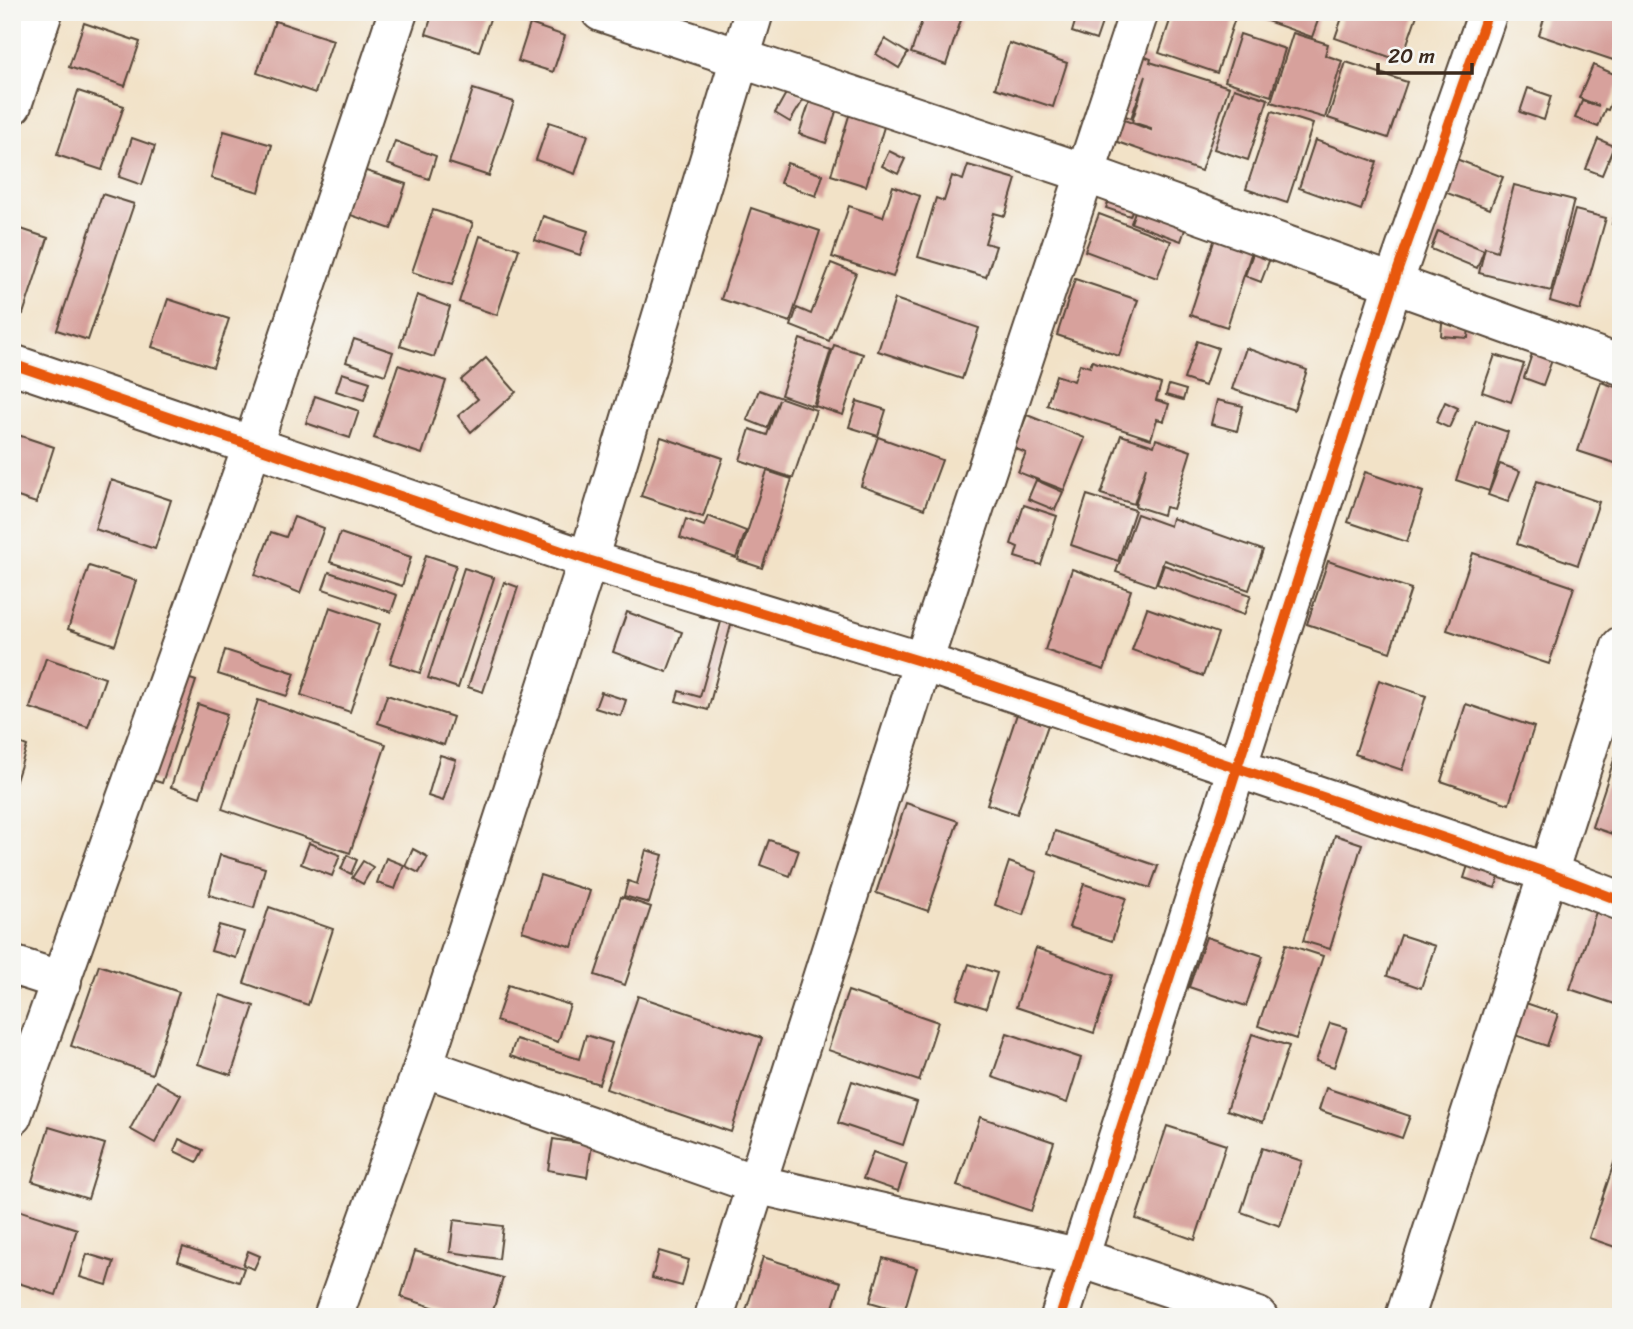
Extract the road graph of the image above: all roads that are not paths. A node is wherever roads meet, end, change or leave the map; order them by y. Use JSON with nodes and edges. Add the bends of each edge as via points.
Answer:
{"nodes":[{"id":1,"x":43,"y":12,"type":"edge"},
{"id":2,"x":398,"y":12,"type":"edge"},
{"id":3,"x":601,"y":12,"type":"edge"},
{"id":4,"x":754,"y":12,"type":"edge"},
{"id":5,"x":1139,"y":12,"type":"edge"},
{"id":6,"x":1488,"y":12,"type":"edge"},
{"id":7,"x":739,"y":57,"type":"junction"},
{"id":8,"x":12,"y":105,"type":"edge"},
{"id":9,"x":1085,"y":173,"type":"junction"},
{"id":10,"x":1393,"y":284,"type":"junction"},
{"id":11,"x":12,"y":364,"type":"edge"},
{"id":12,"x":1621,"y":365,"type":"edge"},
{"id":13,"x":252,"y":447,"type":"junction"},
{"id":14,"x":588,"y":560,"type":"junction"},
{"id":15,"x":1621,"y":646,"type":"edge"},
{"id":16,"x":923,"y":662,"type":"junction"},
{"id":17,"x":1238,"y":769,"type":"junction"},
{"id":18,"x":1548,"y":873,"type":"junction"},
{"id":19,"x":1621,"y":901,"type":"edge"},
{"id":20,"x":12,"y":965,"type":"edge"},
{"id":21,"x":62,"y":981,"type":"junction"},
{"id":22,"x":423,"y":1068,"type":"junction"},
{"id":23,"x":12,"y":1116,"type":"edge"},
{"id":24,"x":755,"y":1184,"type":"junction"},
{"id":25,"x":1077,"y":1257,"type":"junction"},
{"id":26,"x":333,"y":1317,"type":"edge"},
{"id":27,"x":714,"y":1317,"type":"edge"},
{"id":28,"x":1060,"y":1317,"type":"edge"},
{"id":29,"x":1258,"y":1317,"type":"edge"},
{"id":30,"x":1405,"y":1317,"type":"edge"}],
"edges":[{"from":1,"to":8,"type":"street"},
{"from":2,"to":13,"type":"street"},
{"from":3,"to":7,"type":"street"},
{"from":4,"to":7,"type":"street"},
{"from":5,"to":9,"type":"street"},
{"from":6,"to":10,"type":"street"},
{"from":7,"to":9,"type":"street"},
{"from":7,"to":14,"type":"street"},
{"from":9,"to":10,"type":"street"},
{"from":9,"to":16,"type":"street"},
{"from":10,"to":12,"type":"street"},
{"from":10,"to":17,"type":"street"},
{"from":11,"to":13,"type":"street"},
{"from":13,"to":14,"type":"street"},
{"from":13,"to":21,"type":"street"},
{"from":14,"to":16,"type":"street"},
{"from":14,"to":22,"type":"street"},
{"from":15,"to":18,"type":"street"},
{"from":16,"to":17,"type":"street"},
{"from":16,"to":24,"type":"street"},
{"from":17,"to":18,"type":"street"},
{"from":17,"to":25,"type":"street"},
{"from":18,"to":19,"type":"street"},
{"from":18,"to":30,"type":"street"},
{"from":20,"to":21,"type":"street"},
{"from":21,"to":23,"type":"street"},
{"from":22,"to":24,"type":"street"},
{"from":22,"to":26,"type":"street"},
{"from":24,"to":25,"type":"street"},
{"from":24,"to":27,"type":"street"},
{"from":25,"to":28,"type":"street"},
{"from":25,"to":29,"type":"street"}]}
